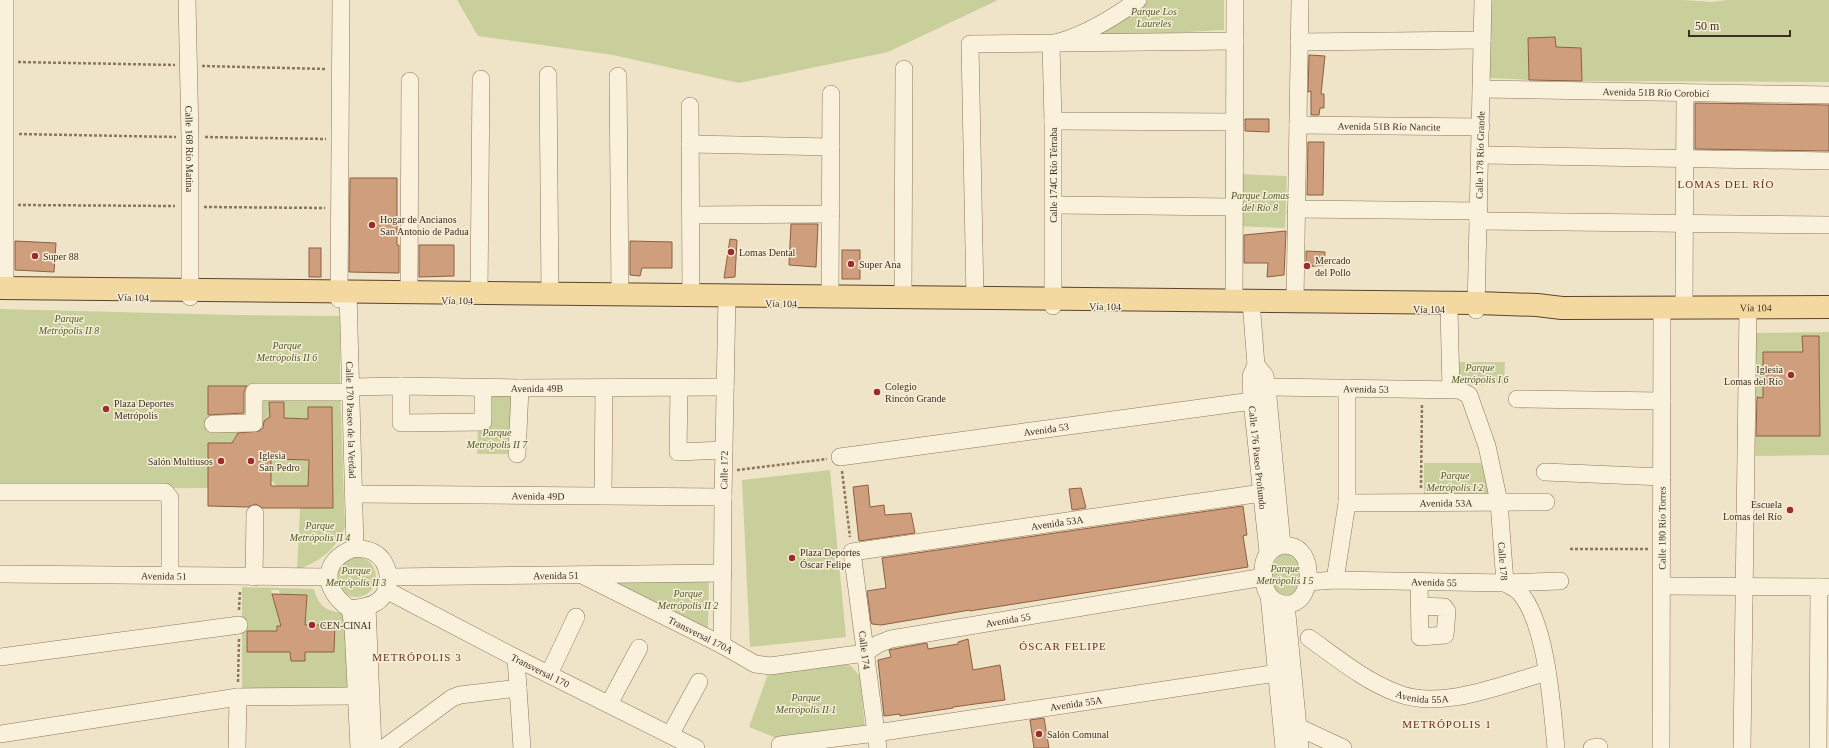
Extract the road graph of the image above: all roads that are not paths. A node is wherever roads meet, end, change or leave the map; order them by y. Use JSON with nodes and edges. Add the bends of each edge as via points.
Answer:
{"nodes":[{"id":1,"x":5,"y":0,"type":"edge"},
{"id":2,"x":188,"y":0,"type":"edge"},
{"id":3,"x":341,"y":0,"type":"edge"},
{"id":4,"x":1138,"y":0,"type":"edge"},
{"id":5,"x":1235,"y":0,"type":"edge"},
{"id":6,"x":1300,"y":0,"type":"edge"},
{"id":7,"x":1483,"y":0,"type":"edge"},
{"id":8,"x":1482,"y":40,"type":"junction"},
{"id":9,"x":1235,"y":41,"type":"junction"},
{"id":10,"x":1299,"y":42,"type":"junction"},
{"id":11,"x":1051,"y":44,"type":"junction"},
{"id":12,"x":904,"y":69,"type":"dead end"},
{"id":13,"x":548,"y":75,"type":"dead end"},
{"id":14,"x":618,"y":76,"type":"dead end"},
{"id":15,"x":481,"y":79,"type":"dead end"},
{"id":16,"x":410,"y":81,"type":"dead end"},
{"id":17,"x":1482,"y":89,"type":"junction"},
{"id":18,"x":831,"y":94,"type":"dead end"},
{"id":19,"x":1685,"y":94,"type":"junction"},
{"id":20,"x":1829,"y":95,"type":"edge"},
{"id":21,"x":690,"y":106,"type":"dead end"},
{"id":22,"x":1053,"y":121,"type":"junction"},
{"id":23,"x":1235,"y":122,"type":"junction"},
{"id":24,"x":1298,"y":125,"type":"junction"},
{"id":25,"x":1481,"y":128,"type":"junction"},
{"id":26,"x":690,"y":144,"type":"junction"},
{"id":27,"x":831,"y":147,"type":"junction"},
{"id":28,"x":1481,"y":155,"type":"junction"},
{"id":29,"x":1685,"y":158,"type":"junction"},
{"id":30,"x":1829,"y":161,"type":"edge"},
{"id":31,"x":1054,"y":205,"type":"junction"},
{"id":32,"x":1234,"y":207,"type":"junction"},
{"id":33,"x":1296,"y":209,"type":"junction"},
{"id":34,"x":830,"y":214,"type":"junction"},
{"id":35,"x":691,"y":215,"type":"junction"},
{"id":36,"x":1478,"y":216,"type":"junction"},
{"id":37,"x":1684,"y":222,"type":"junction"},
{"id":38,"x":1829,"y":225,"type":"edge"},
{"id":39,"x":2,"y":290,"type":"edge"},
{"id":40,"x":409,"y":293,"type":"junction"},
{"id":41,"x":190,"y":294,"type":"junction"},
{"id":42,"x":479,"y":294,"type":"junction"},
{"id":43,"x":550,"y":294,"type":"junction"},
{"id":44,"x":620,"y":295,"type":"junction"},
{"id":45,"x":344,"y":296,"type":"junction"},
{"id":46,"x":691,"y":296,"type":"junction"},
{"id":47,"x":830,"y":297,"type":"junction"},
{"id":48,"x":903,"y":298,"type":"junction"},
{"id":49,"x":975,"y":298,"type":"junction"},
{"id":50,"x":726,"y":299,"type":"junction"},
{"id":51,"x":1295,"y":301,"type":"junction"},
{"id":52,"x":1054,"y":302,"type":"junction"},
{"id":53,"x":1246,"y":303,"type":"junction"},
{"id":54,"x":1477,"y":307,"type":"junction"},
{"id":55,"x":1684,"y":307,"type":"junction"},
{"id":56,"x":1748,"y":307,"type":"junction"},
{"id":57,"x":1829,"y":307,"type":"edge"},
{"id":58,"x":1662,"y":308,"type":"junction"},
{"id":59,"x":1449,"y":309,"type":"junction"},
{"id":60,"x":1256,"y":365,"type":"junction"},
{"id":61,"x":401,"y":386,"type":"junction"},
{"id":62,"x":725,"y":387,"type":"junction"},
{"id":63,"x":1266,"y":387,"type":"junction"},
{"id":64,"x":483,"y":388,"type":"junction"},
{"id":65,"x":520,"y":388,"type":"junction"},
{"id":66,"x":604,"y":388,"type":"junction"},
{"id":67,"x":679,"y":388,"type":"junction"},
{"id":68,"x":1347,"y":388,"type":"junction"},
{"id":69,"x":350,"y":389,"type":"junction"},
{"id":70,"x":1458,"y":391,"type":"junction"},
{"id":71,"x":1516,"y":399,"type":"dead end"},
{"id":72,"x":1252,"y":401,"type":"junction"},
{"id":73,"x":1662,"y":401,"type":"junction"},
{"id":74,"x":213,"y":424,"type":"dead end"},
{"id":75,"x":724,"y":450,"type":"junction"},
{"id":76,"x":517,"y":454,"type":"dead end"},
{"id":77,"x":840,"y":457,"type":"road end"},
{"id":78,"x":1545,"y":472,"type":"dead end"},
{"id":79,"x":1662,"y":477,"type":"junction"},
{"id":80,"x":0,"y":492,"type":"edge"},
{"id":81,"x":1262,"y":493,"type":"junction"},
{"id":82,"x":354,"y":494,"type":"junction"},
{"id":83,"x":603,"y":495,"type":"junction"},
{"id":84,"x":723,"y":497,"type":"junction"},
{"id":85,"x":1499,"y":502,"type":"junction"},
{"id":86,"x":1546,"y":502,"type":"dead end"},
{"id":87,"x":1347,"y":503,"type":"junction"},
{"id":88,"x":255,"y":514,"type":"dead end"},
{"id":89,"x":355,"y":548,"type":"junction"},
{"id":90,"x":1275,"y":548,"type":"junction"},
{"id":91,"x":852,"y":552,"type":"joint"},
{"id":92,"x":723,"y":573,"type":"junction"},
{"id":93,"x":0,"y":574,"type":"edge"},
{"id":94,"x":170,"y":575,"type":"junction"},
{"id":95,"x":582,"y":575,"type":"junction"},
{"id":96,"x":254,"y":577,"type":"junction"},
{"id":97,"x":329,"y":577,"type":"junction"},
{"id":98,"x":1264,"y":577,"type":"junction"},
{"id":99,"x":1335,"y":580,"type":"junction"},
{"id":100,"x":1560,"y":581,"type":"dead end"},
{"id":101,"x":1307,"y":582,"type":"junction"},
{"id":102,"x":1419,"y":582,"type":"junction"},
{"id":103,"x":1505,"y":583,"type":"junction"},
{"id":104,"x":388,"y":584,"type":"junction"},
{"id":105,"x":1662,"y":586,"type":"junction"},
{"id":106,"x":1744,"y":586,"type":"junction"},
{"id":107,"x":1824,"y":587,"type":"edge"},
{"id":108,"x":1269,"y":595,"type":"junction"},
{"id":109,"x":1286,"y":604,"type":"junction"},
{"id":110,"x":1419,"y":606,"type":"dead end"},
{"id":111,"x":368,"y":607,"type":"junction"},
{"id":112,"x":350,"y":609,"type":"junction"},
{"id":113,"x":576,"y":617,"type":"dead end"},
{"id":114,"x":239,"y":625,"type":"dead end"},
{"id":115,"x":1310,"y":638,"type":"dead end"},
{"id":116,"x":722,"y":645,"type":"junction"},
{"id":117,"x":639,"y":648,"type":"dead end"},
{"id":118,"x":865,"y":653,"type":"junction"},
{"id":119,"x":0,"y":657,"type":"edge"},
{"id":120,"x":516,"y":658,"type":"junction"},
{"id":121,"x":755,"y":664,"type":"joint"},
{"id":122,"x":1547,"y":672,"type":"junction"},
{"id":123,"x":1277,"y":673,"type":"junction"},
{"id":124,"x":549,"y":674,"type":"junction"},
{"id":125,"x":699,"y":682,"type":"dead end"},
{"id":126,"x":518,"y":688,"type":"junction"},
{"id":127,"x":356,"y":696,"type":"junction"},
{"id":128,"x":238,"y":697,"type":"junction"},
{"id":129,"x":609,"y":704,"type":"junction"},
{"id":130,"x":1298,"y":727,"type":"junction"},
{"id":131,"x":0,"y":734,"type":"edge"},
{"id":132,"x":670,"y":735,"type":"junction"},
{"id":133,"x":877,"y":741,"type":"edge"},
{"id":134,"x":780,"y":746,"type":"dead end"},
{"id":135,"x":237,"y":748,"type":"edge"},
{"id":136,"x":359,"y":748,"type":"edge"},
{"id":137,"x":373,"y":748,"type":"edge"},
{"id":138,"x":384,"y":748,"type":"edge"},
{"id":139,"x":522,"y":748,"type":"edge"},
{"id":140,"x":696,"y":748,"type":"edge"},
{"id":141,"x":1284,"y":748,"type":"edge"},
{"id":142,"x":1300,"y":748,"type":"edge"},
{"id":143,"x":1343,"y":748,"type":"edge"},
{"id":144,"x":1556,"y":748,"type":"edge"},
{"id":145,"x":1661,"y":748,"type":"edge"},
{"id":146,"x":1742,"y":748,"type":"edge"},
{"id":147,"x":1818,"y":748,"type":"edge"}],
"edges":[{"from":1,"to":39,"type":"street","via":[[6,204]]},
{"from":2,"to":41,"type":"street","name":"Calle 168 Río Matina"},
{"from":3,"to":45,"type":"street","name":"Calle 170 Paseo de la Verdad","via":[[339,208]]},
{"from":4,"to":11,"type":"street","via":[[1094,28],[1068,40]]},
{"from":5,"to":9,"type":"street","name":"Calle 176 Paseo Profundo"},
{"from":6,"to":10,"type":"street"},
{"from":7,"to":8,"type":"street","name":"Calle 178 Río Grande"},
{"from":8,"to":10,"type":"street"},
{"from":8,"to":17,"type":"street","name":"Calle 178 Río Grande"},
{"from":9,"to":11,"type":"street"},
{"from":9,"to":23,"type":"street","name":"Calle 176 Paseo Profundo"},
{"from":10,"to":24,"type":"street"},
{"from":11,"to":22,"type":"street","name":"Calle 174C Río Térraba"},
{"from":11,"to":49,"type":"street","via":[[970,44]]},
{"from":12,"to":48,"type":"street"},
{"from":13,"to":43,"type":"street"},
{"from":14,"to":44,"type":"street"},
{"from":15,"to":42,"type":"street"},
{"from":16,"to":40,"type":"street"},
{"from":17,"to":19,"type":"street","name":"Avenida 51B Río Corobicí"},
{"from":17,"to":25,"type":"street","name":"Calle 178 Río Grande"},
{"from":18,"to":27,"type":"street"},
{"from":19,"to":20,"type":"street","name":"Avenida 51B Río Corobicí"},
{"from":19,"to":29,"type":"street"},
{"from":21,"to":26,"type":"street"},
{"from":22,"to":23,"type":"street"},
{"from":22,"to":31,"type":"street","name":"Calle 174C Río Térraba"},
{"from":23,"to":32,"type":"street","name":"Calle 176 Paseo Profundo"},
{"from":24,"to":25,"type":"street","name":"Avenida 51B Río Nancite"},
{"from":24,"to":33,"type":"street"},
{"from":25,"to":28,"type":"street","name":"Calle 178 Río Grande"},
{"from":26,"to":27,"type":"street"},
{"from":26,"to":35,"type":"street"},
{"from":27,"to":34,"type":"street"},
{"from":28,"to":29,"type":"street"},
{"from":28,"to":36,"type":"street","name":"Calle 178 Río Grande"},
{"from":29,"to":30,"type":"street"},
{"from":29,"to":37,"type":"street"},
{"from":31,"to":32,"type":"street"},
{"from":31,"to":52,"type":"street","name":"Calle 174C Río Térraba"},
{"from":32,"to":53,"type":"street","name":"Calle 176 Paseo Profundo"},
{"from":33,"to":36,"type":"street"},
{"from":33,"to":51,"type":"street"},
{"from":34,"to":35,"type":"street"},
{"from":34,"to":47,"type":"street"},
{"from":35,"to":46,"type":"street"},
{"from":36,"to":37,"type":"street"},
{"from":36,"to":54,"type":"street","name":"Calle 178 Río Grande"},
{"from":37,"to":38,"type":"street"},
{"from":37,"to":55,"type":"street"},
{"from":39,"to":41,"type":"main road","name":"Vía 104"},
{"from":40,"to":42,"type":"main road","name":"Vía 104"},
{"from":40,"to":45,"type":"main road","name":"Vía 104"},
{"from":41,"to":45,"type":"main road","name":"Vía 104"},
{"from":42,"to":43,"type":"main road","name":"Vía 104"},
{"from":43,"to":44,"type":"main road","name":"Vía 104"},
{"from":44,"to":46,"type":"main road","name":"Vía 104"},
{"from":45,"to":50,"type":"main road","name":"Vía 104"},
{"from":45,"to":69,"type":"street","name":"Calle 170 Paseo de la Verdad"},
{"from":46,"to":50,"type":"main road","name":"Vía 104"},
{"from":47,"to":48,"type":"main road","name":"Vía 104"},
{"from":47,"to":50,"type":"main road","name":"Vía 104"},
{"from":48,"to":49,"type":"main road","name":"Vía 104"},
{"from":49,"to":52,"type":"main road","name":"Vía 104"},
{"from":50,"to":52,"type":"main road","name":"Vía 104"},
{"from":50,"to":62,"type":"street","name":"Calle 172"},
{"from":51,"to":53,"type":"main road","name":"Vía 104"},
{"from":51,"to":54,"type":"main road","name":"Vía 104"},
{"from":52,"to":53,"type":"main road","name":"Vía 104"},
{"from":53,"to":59,"type":"main road","name":"Vía 104"},
{"from":53,"to":60,"type":"street","name":"Calle 176 Paseo Profundo"},
{"from":54,"to":58,"type":"main road","name":"Vía 104","via":[[1537,305],[1562,308]]},
{"from":54,"to":59,"type":"main road","name":"Vía 104"},
{"from":55,"to":56,"type":"main road","name":"Vía 104"},
{"from":55,"to":58,"type":"main road","name":"Vía 104"},
{"from":56,"to":57,"type":"main road","name":"Vía 104"},
{"from":56,"to":106,"type":"street"},
{"from":58,"to":73,"type":"street","name":"Calle 180 Río Torres"},
{"from":59,"to":70,"type":"street","name":"Calle 178"},
{"from":60,"to":63,"type":"street","name":"Calle 176 Paseo Profundo","via":[[1265,376]]},
{"from":60,"to":72,"type":"street","name":"Calle 176 Paseo Profundo","via":[[1251,376]]},
{"from":61,"to":64,"type":"street","name":"Avenida 49B"},
{"from":61,"to":64,"type":"street","via":[[401,423],[483,422]]},
{"from":61,"to":69,"type":"street","name":"Avenida 49B"},
{"from":62,"to":67,"type":"street","name":"Avenida 49B"},
{"from":62,"to":75,"type":"street","name":"Calle 172"},
{"from":63,"to":68,"type":"street","name":"Avenida 53"},
{"from":63,"to":90,"type":"street","name":"Calle 176 Paseo Profundo"},
{"from":64,"to":65,"type":"street","name":"Avenida 49B"},
{"from":65,"to":66,"type":"street","name":"Avenida 49B"},
{"from":65,"to":76,"type":"street"},
{"from":66,"to":67,"type":"street","name":"Avenida 49B"},
{"from":66,"to":83,"type":"street"},
{"from":67,"to":75,"type":"street","via":[[678,452]]},
{"from":68,"to":70,"type":"street","name":"Avenida 53"},
{"from":68,"to":87,"type":"street"},
{"from":69,"to":74,"type":"street","name":"Avenida 49B","via":[[254,392],[254,423]]},
{"from":69,"to":82,"type":"street","name":"Calle 170 Paseo de la Verdad"},
{"from":70,"to":85,"type":"street","name":"Calle 178","via":[[1469,395],[1473,402],[1487,446]]},
{"from":71,"to":73,"type":"street"},
{"from":72,"to":77,"type":"street","name":"Avenida 53"},
{"from":72,"to":81,"type":"street","name":"Calle 176 Paseo Profundo"},
{"from":73,"to":79,"type":"street","name":"Calle 180 Río Torres"},
{"from":75,"to":84,"type":"street","name":"Calle 172"},
{"from":78,"to":79,"type":"street"},
{"from":79,"to":105,"type":"street","name":"Calle 180 Río Torres"},
{"from":80,"to":94,"type":"street","via":[[165,492],[170,498]]},
{"from":81,"to":90,"type":"street","name":"Calle 176 Paseo Profundo"},
{"from":81,"to":91,"type":"street","name":"Avenida 53A"},
{"from":82,"to":83,"type":"street","name":"Avenida 49D"},
{"from":82,"to":89,"type":"street","name":"Calle 170 Paseo de la Verdad"},
{"from":83,"to":84,"type":"street","name":"Avenida 49D"},
{"from":84,"to":92,"type":"street","name":"Calle 172"},
{"from":85,"to":86,"type":"street","name":"Avenida 53A"},
{"from":85,"to":87,"type":"street","name":"Avenida 53A"},
{"from":85,"to":103,"type":"street","name":"Calle 178"},
{"from":87,"to":99,"type":"street"},
{"from":88,"to":96,"type":"street"},
{"from":89,"to":97,"type":"street","via":[[335,560]]},
{"from":89,"to":104,"type":"street","via":[[374,553],[384,562]]},
{"from":90,"to":98,"type":"street","via":[[1264,560]]},
{"from":90,"to":101,"type":"street","via":[[1290,545],[1301,552],[1307,563]]},
{"from":91,"to":118,"type":"street","name":"Calle 174"},
{"from":92,"to":95,"type":"street","name":"Avenida 51"},
{"from":92,"to":116,"type":"street","name":"Calle 172"},
{"from":93,"to":94,"type":"street","name":"Avenida 51"},
{"from":94,"to":96,"type":"street","name":"Avenida 51"},
{"from":95,"to":104,"type":"street","name":"Avenida 51"},
{"from":95,"to":116,"type":"street","name":"Transversal 170A"},
{"from":96,"to":97,"type":"street","name":"Avenida 51"},
{"from":97,"to":112,"type":"street","via":[[333,594]]},
{"from":98,"to":108,"type":"street"},
{"from":98,"to":118,"type":"street","name":"Avenida 55","via":[[891,639]]},
{"from":99,"to":101,"type":"street","name":"Avenida 55"},
{"from":99,"to":102,"type":"street","name":"Avenida 55"},
{"from":100,"to":103,"type":"street","name":"Avenida 55"},
{"from":101,"to":109,"type":"street","via":[[1299,599]]},
{"from":102,"to":103,"type":"street","name":"Avenida 55"},
{"from":102,"to":110,"type":"street"},
{"from":103,"to":122,"type":"street","name":"Calle 178","via":[[1520,592],[1535,620]]},
{"from":104,"to":111,"type":"street","via":[[378,601]]},
{"from":104,"to":120,"type":"street","name":"Transversal 170"},
{"from":105,"to":106,"type":"street"},
{"from":105,"to":145,"type":"street","name":"Calle 180 Río Torres"},
{"from":106,"to":107,"type":"street"},
{"from":106,"to":146,"type":"street"},
{"from":107,"to":147,"type":"street"},
{"from":108,"to":109,"type":"street","via":[[1278,604]]},
{"from":108,"to":123,"type":"street"},
{"from":109,"to":130,"type":"street"},
{"from":111,"to":112,"type":"street"},
{"from":111,"to":137,"type":"street"},
{"from":112,"to":127,"type":"street"},
{"from":113,"to":124,"type":"street"},
{"from":114,"to":119,"type":"street"},
{"from":115,"to":122,"type":"street","name":"Avenida 55A","via":[[1363,676],[1397,694],[1424,700],[1486,690]]},
{"from":116,"to":121,"type":"street","name":"Transversal 170A"},
{"from":117,"to":129,"type":"street"},
{"from":118,"to":121,"type":"street","name":"Avenida 55","via":[[770,666]]},
{"from":118,"to":133,"type":"street","name":"Calle 174"},
{"from":120,"to":124,"type":"street","name":"Transversal 170"},
{"from":120,"to":126,"type":"street"},
{"from":122,"to":144,"type":"street","name":"Calle 178"},
{"from":123,"to":133,"type":"street","name":"Avenida 55A"},
{"from":123,"to":141,"type":"street"},
{"from":124,"to":129,"type":"street","name":"Transversal 170"},
{"from":125,"to":132,"type":"street"},
{"from":126,"to":138,"type":"street","via":[[452,698]]},
{"from":126,"to":139,"type":"street"},
{"from":127,"to":128,"type":"street"},
{"from":127,"to":136,"type":"street"},
{"from":128,"to":131,"type":"street"},
{"from":128,"to":135,"type":"street"},
{"from":129,"to":132,"type":"street","name":"Transversal 170"},
{"from":130,"to":142,"type":"street"},
{"from":130,"to":143,"type":"street"},
{"from":132,"to":140,"type":"street","name":"Transversal 170"},
{"from":133,"to":134,"type":"street","name":"Avenida 55A"}]}
